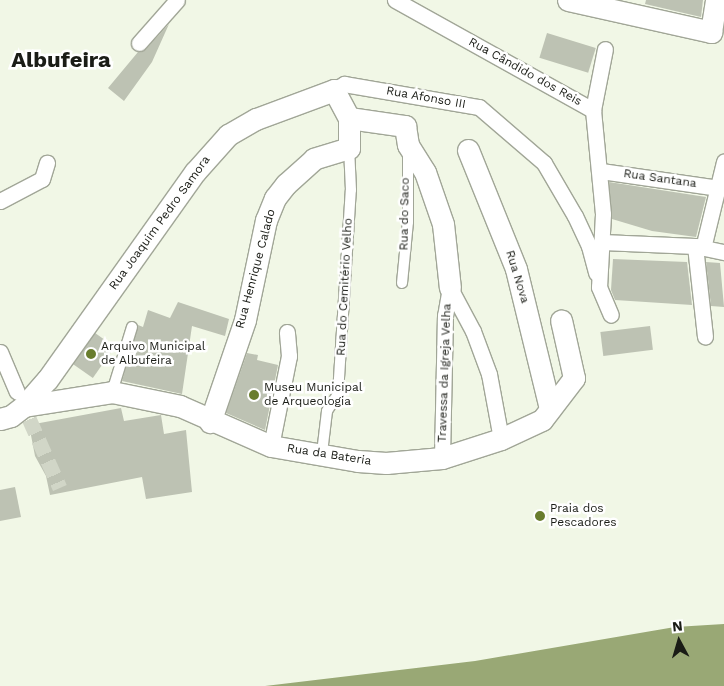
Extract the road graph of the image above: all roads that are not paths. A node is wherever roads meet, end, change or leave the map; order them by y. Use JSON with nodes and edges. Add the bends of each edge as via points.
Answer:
{"nodes":[{"id":1,"x":176,"y":0,"type":"edge"},
{"id":2,"x":395,"y":0,"type":"edge"},
{"id":3,"x":568,"y":0,"type":"edge"},
{"id":4,"x":716,"y":0,"type":"edge"},
{"id":5,"x":414,"y":5,"type":"edge"},
{"id":6,"x":139,"y":44,"type":"dead end"},
{"id":7,"x":605,"y":49,"type":"dead end"},
{"id":8,"x":334,"y":90,"type":"junction"},
{"id":9,"x":593,"y":110,"type":"junction"},
{"id":10,"x":349,"y":118,"type":"junction"},
{"id":11,"x":412,"y":145,"type":"junction"},
{"id":12,"x":349,"y":148,"type":"junction"},
{"id":13,"x":468,"y":150,"type":"dead end"},
{"id":14,"x":724,"y":162,"type":"edge"},
{"id":15,"x":47,"y":163,"type":"dead end"},
{"id":16,"x":600,"y":171,"type":"junction"},
{"id":17,"x":719,"y":188,"type":"junction"},
{"id":18,"x":0,"y":201,"type":"edge"},
{"id":19,"x":602,"y":242,"type":"junction"},
{"id":20,"x":699,"y":247,"type":"junction"},
{"id":21,"x":724,"y":252,"type":"edge"},
{"id":22,"x":402,"y":283,"type":"dead end"},
{"id":23,"x":599,"y":287,"type":"junction"},
{"id":24,"x":450,"y":288,"type":"junction"},
{"id":25,"x":611,"y":315,"type":"dead end"},
{"id":26,"x":561,"y":320,"type":"dead end"},
{"id":27,"x":132,"y":327,"type":"dead end"},
{"id":28,"x":287,"y":332,"type":"dead end"},
{"id":29,"x":705,"y":336,"type":"dead end"},
{"id":30,"x":0,"y":352,"type":"edge"},
{"id":31,"x":112,"y":392,"type":"junction"},
{"id":32,"x":13,"y":408,"type":"edge"},
{"id":33,"x":550,"y":409,"type":"junction"},
{"id":34,"x":210,"y":422,"type":"junction"},
{"id":35,"x":500,"y":439,"type":"junction"},
{"id":36,"x":271,"y":446,"type":"junction"},
{"id":37,"x":322,"y":453,"type":"junction"},
{"id":38,"x":442,"y":458,"type":"junction"}],
"edges":[{"from":1,"to":6,"type":"street"},
{"from":2,"to":5,"type":"street","name":"Rua Cândido dos Reis"},
{"from":3,"to":4,"type":"street","via":[[710,32]]},
{"from":5,"to":9,"type":"street","name":"Rua Cândido dos Reis"},
{"from":7,"to":9,"type":"street"},
{"from":8,"to":10,"type":"street"},
{"from":8,"to":23,"type":"street","name":"Rua Afonso III","via":[[344,84],[479,107],[544,163],[586,239]]},
{"from":8,"to":32,"type":"street","name":"Rua Joaquim Pedro Samora","via":[[256,119],[228,135],[209,153],[47,380]]},
{"from":9,"to":16,"type":"street","name":"Rua Cândido dos Reis"},
{"from":10,"to":11,"type":"street","via":[[405,126]]},
{"from":10,"to":12,"type":"street","name":"Rua do Cemitério Velho"},
{"from":11,"to":22,"type":"lane","name":"Rua do Saco"},
{"from":11,"to":24,"type":"street","via":[[443,224]]},
{"from":12,"to":34,"type":"street","name":"Rua Henrique Calado","via":[[314,159],[296,173],[275,198],[266,220],[245,320],[235,341]]},
{"from":12,"to":37,"type":"lane","name":"Rua do Cemitério Velho","via":[[350,190],[338,394],[327,411]]},
{"from":13,"to":33,"type":"street","name":"Rua Nova","via":[[516,268]]},
{"from":14,"to":17,"type":"street"},
{"from":15,"to":18,"type":"street","via":[[42,179]]},
{"from":16,"to":17,"type":"street","name":"Rua Santana"},
{"from":16,"to":19,"type":"street","name":"Rua Cândido dos Reis"},
{"from":17,"to":20,"type":"street"},
{"from":19,"to":20,"type":"street"},
{"from":19,"to":23,"type":"street","name":"Rua Cândido dos Reis"},
{"from":20,"to":21,"type":"street"},
{"from":20,"to":29,"type":"street"},
{"from":23,"to":25,"type":"street","name":"Rua Afonso III"},
{"from":24,"to":35,"type":"street","via":[[473,331],[489,374]]},
{"from":24,"to":38,"type":"street","name":"Travessa da Igreja Velha","via":[[445,316]]},
{"from":26,"to":33,"type":"street","name":"Rua da Bateria","via":[[574,378]]},
{"from":27,"to":31,"type":"lane"},
{"from":28,"to":36,"type":"street","via":[[289,356]]},
{"from":30,"to":32,"type":"street"},
{"from":31,"to":32,"type":"street","name":"Rua da Bateria"},
{"from":31,"to":34,"type":"street","name":"Rua da Bateria","via":[[180,406]]},
{"from":33,"to":35,"type":"street","name":"Rua da Bateria","via":[[542,420]]},
{"from":34,"to":36,"type":"street","name":"Rua da Bateria"},
{"from":35,"to":38,"type":"street","name":"Rua da Bateria"},
{"from":36,"to":37,"type":"street","name":"Rua da Bateria"},
{"from":37,"to":38,"type":"street","name":"Rua da Bateria","via":[[386,463]]}]}
